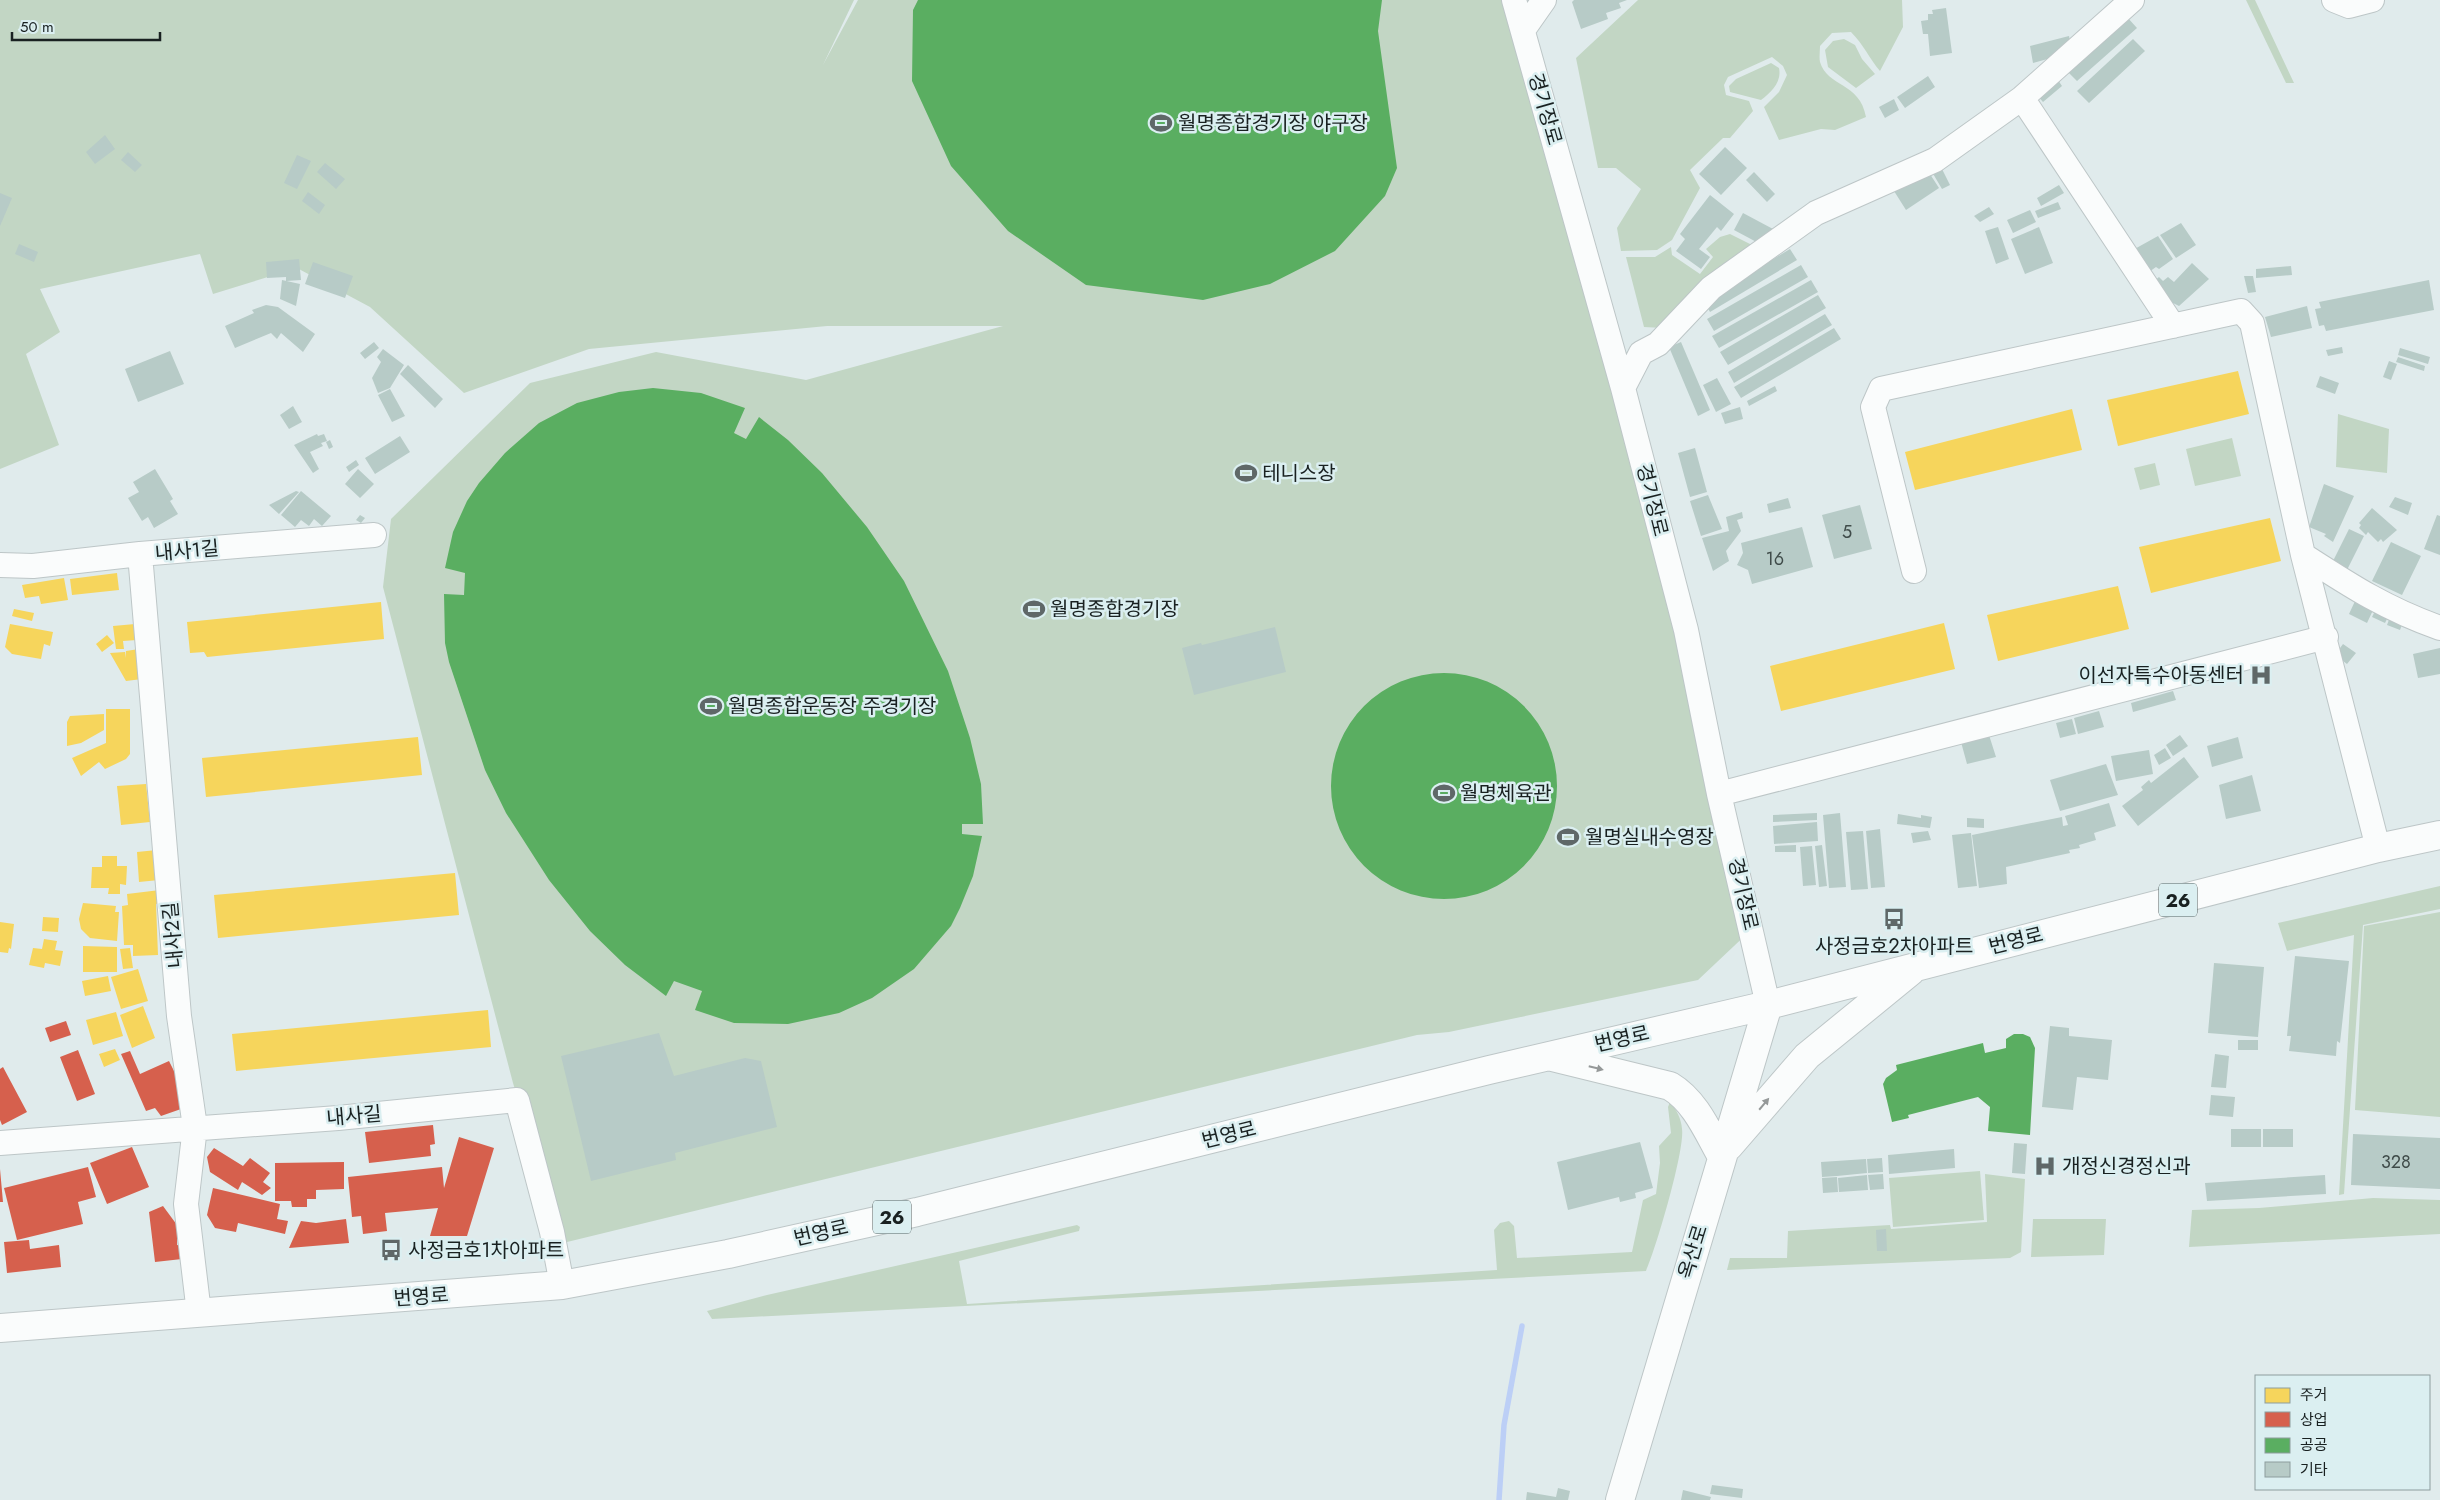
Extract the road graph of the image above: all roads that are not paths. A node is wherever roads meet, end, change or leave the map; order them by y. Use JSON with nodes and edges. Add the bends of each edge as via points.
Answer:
{"nodes":[{"id":1,"x":1514,"y":0,"type":"edge"},
{"id":2,"x":1544,"y":0,"type":"edge"},
{"id":3,"x":2132,"y":0,"type":"edge"},
{"id":4,"x":2334,"y":0,"type":"edge"},
{"id":5,"x":2372,"y":0,"type":"edge"},
{"id":6,"x":1523,"y":30,"type":"junction"},
{"id":7,"x":2022,"y":98,"type":"junction"},
{"id":8,"x":2173,"y":326,"type":"junction"},
{"id":9,"x":1623,"y":388,"type":"junction"},
{"id":10,"x":374,"y":535,"type":"dead end"},
{"id":11,"x":140,"y":554,"type":"junction"},
{"id":12,"x":2303,"y":555,"type":"junction"},
{"id":13,"x":0,"y":565,"type":"edge"},
{"id":14,"x":1914,"y":571,"type":"dead end"},
{"id":15,"x":2440,"y":628,"type":"edge"},
{"id":16,"x":2326,"y":637,"type":"junction"},
{"id":17,"x":1719,"y":794,"type":"junction"},
{"id":18,"x":2440,"y":835,"type":"edge"},
{"id":19,"x":2378,"y":848,"type":"junction"},
{"id":20,"x":1917,"y":966,"type":"junction"},
{"id":21,"x":1768,"y":1004,"type":"junction"},
{"id":22,"x":1549,"y":1056,"type":"junction"},
{"id":23,"x":195,"y":1127,"type":"junction"},
{"id":24,"x":0,"y":1143,"type":"edge"},
{"id":25,"x":1721,"y":1155,"type":"junction"},
{"id":26,"x":562,"y":1285,"type":"junction"},
{"id":27,"x":199,"y":1313,"type":"junction"},
{"id":28,"x":0,"y":1328,"type":"edge"},
{"id":29,"x":1620,"y":1500,"type":"edge"}],
"edges":[{"from":1,"to":6,"type":"street","name":"경기장로"},
{"from":2,"to":6,"type":"street"},
{"from":3,"to":7,"type":"street"},
{"from":4,"to":5,"type":"street","via":[[2349,6]]},
{"from":6,"to":9,"type":"street","name":"경기장로"},
{"from":7,"to":8,"type":"street"},
{"from":7,"to":9,"type":"street","via":[[1935,160],[1816,213],[1711,288],[1658,344],[1641,353]]},
{"from":8,"to":12,"type":"street","via":[[2241,310],[2252,323]]},
{"from":8,"to":14,"type":"street","via":[[1881,389],[1873,407]]},
{"from":9,"to":17,"type":"street","name":"경기장로","via":[[1686,630]]},
{"from":10,"to":11,"type":"street","name":"내사1길"},
{"from":11,"to":13,"type":"street","name":"내사1길","via":[[33,566]]},
{"from":11,"to":23,"type":"street","name":"내사2길","via":[[179,1016]]},
{"from":12,"to":15,"type":"street","via":[[2382,605]]},
{"from":12,"to":16,"type":"street"},
{"from":16,"to":17,"type":"street"},
{"from":16,"to":19,"type":"street"},
{"from":17,"to":21,"type":"street","name":"경기장로"},
{"from":18,"to":19,"type":"main road","name":"번영로","number":"26"},
{"from":19,"to":20,"type":"main road","name":"번영로","number":"26"},
{"from":20,"to":21,"type":"main road","name":"번영로","number":"26"},
{"from":25,"to":20,"type":"main road","one_way":true,"via":[[1807,1056]]},
{"from":21,"to":22,"type":"main road","name":"번영로","number":"26"},
{"from":21,"to":25,"type":"main road","name":"옥산로"},
{"from":22,"to":25,"type":"main road","one_way":true,"via":[[1670,1086],[1694,1108]]},
{"from":22,"to":26,"type":"main road","name":"번영로","number":"26","via":[[917,1212],[728,1254]]},
{"from":23,"to":24,"type":"street","name":"내사길"},
{"from":23,"to":26,"type":"street","name":"내사길","via":[[338,1118],[517,1100],[552,1232]]},
{"from":23,"to":27,"type":"street","name":"내사2길","via":[[186,1204]]},
{"from":25,"to":29,"type":"main road","name":"옥산로"},
{"from":26,"to":27,"type":"main road","name":"번영로","number":"26"},
{"from":27,"to":28,"type":"main road","name":"번영로","number":"26"}]}
